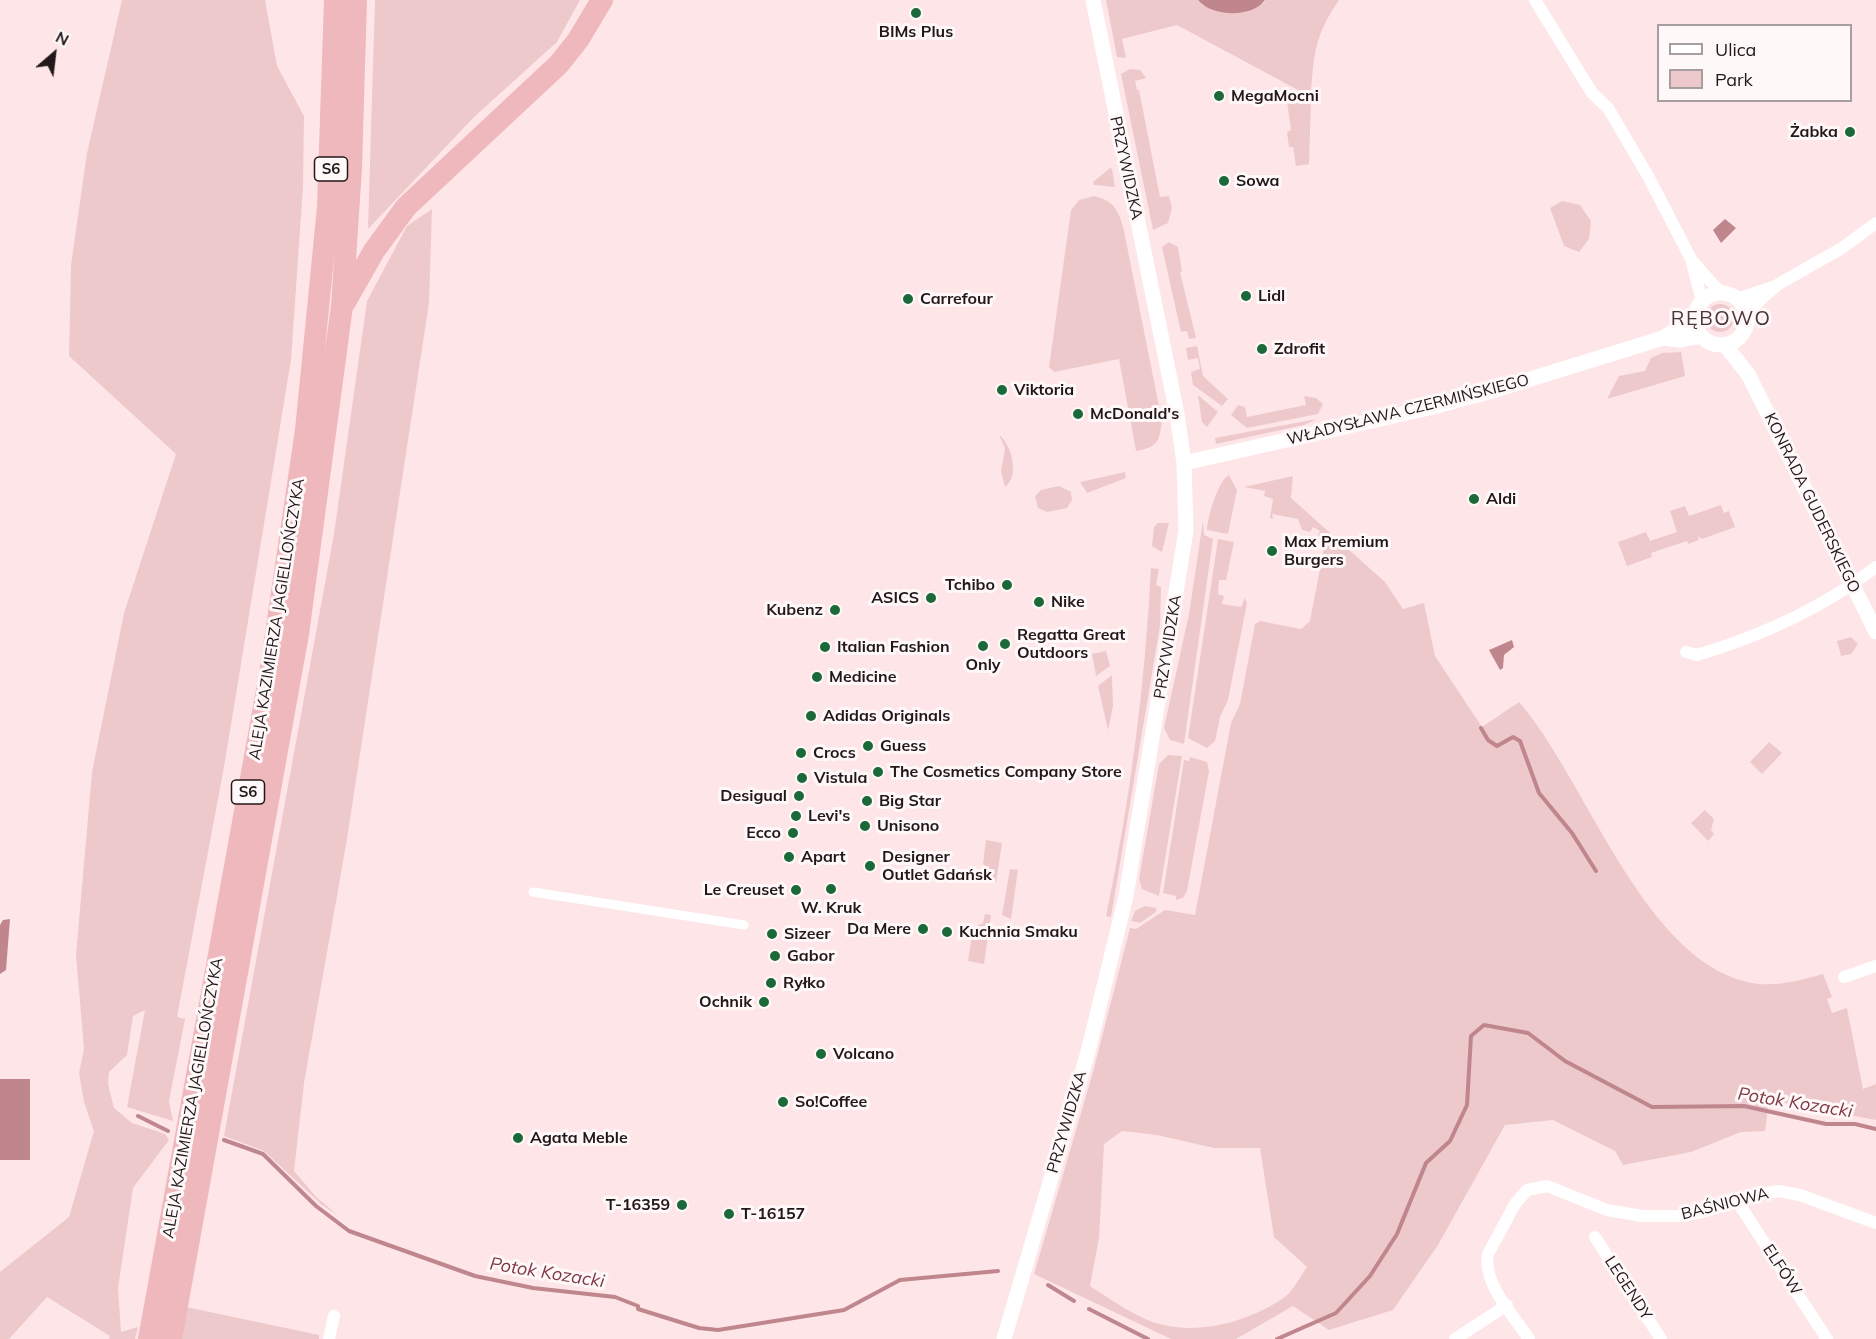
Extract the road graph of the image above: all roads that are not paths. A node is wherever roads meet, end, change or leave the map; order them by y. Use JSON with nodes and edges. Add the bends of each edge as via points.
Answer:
{"nodes":[{"id":1,"x":335,"y":0,"type":"edge"},
{"id":2,"x":357,"y":0,"type":"edge"},
{"id":3,"x":602,"y":0,"type":"edge"},
{"id":4,"x":1093,"y":0,"type":"edge"},
{"id":5,"x":1535,"y":0,"type":"edge"},
{"id":6,"x":1876,"y":223,"type":"edge"},
{"id":7,"x":1691,"y":259,"type":"junction"},
{"id":8,"x":1777,"y":285,"type":"junction"},
{"id":9,"x":1721,"y":293,"type":"junction"},
{"id":10,"x":1737,"y":299,"type":"junction"},
{"id":11,"x":1702,"y":302,"type":"junction"},
{"id":12,"x":342,"y":306,"type":"junction"},
{"id":13,"x":1746,"y":313,"type":"junction"},
{"id":14,"x":1695,"y":317,"type":"junction"},
{"id":15,"x":1701,"y":336,"type":"junction"},
{"id":16,"x":1741,"y":336,"type":"junction"},
{"id":17,"x":1663,"y":338,"type":"junction"},
{"id":18,"x":1725,"y":345,"type":"junction"},
{"id":19,"x":1748,"y":374,"type":"junction"},
{"id":20,"x":1184,"y":463,"type":"junction"},
{"id":21,"x":1876,"y":567,"type":"edge"},
{"id":22,"x":1852,"y":585,"type":"junction"},
{"id":23,"x":1876,"y":632,"type":"edge"},
{"id":24,"x":1686,"y":652,"type":"dead end"},
{"id":25,"x":533,"y":892,"type":"dead end"},
{"id":26,"x":744,"y":925,"type":"dead end"},
{"id":27,"x":1876,"y":966,"type":"edge"},
{"id":28,"x":1844,"y":977,"type":"dead end"},
{"id":29,"x":1737,"y":1201,"type":"junction"},
{"id":30,"x":1876,"y":1223,"type":"edge"},
{"id":31,"x":1595,"y":1237,"type":"dead end"},
{"id":32,"x":1507,"y":1305,"type":"junction"},
{"id":33,"x":334,"y":1316,"type":"dead end"},
{"id":34,"x":149,"y":1339,"type":"edge"},
{"id":35,"x":171,"y":1339,"type":"edge"},
{"id":36,"x":329,"y":1339,"type":"edge"},
{"id":37,"x":1004,"y":1339,"type":"edge"},
{"id":38,"x":1455,"y":1339,"type":"edge"},
{"id":39,"x":1529,"y":1339,"type":"edge"},
{"id":40,"x":1661,"y":1339,"type":"edge"},
{"id":41,"x":1827,"y":1339,"type":"edge"}],
"edges":[{"from":1,"to":34,"type":"highway","name":"ALEJA KAZIMIERZA JAGIELLOŃCZYKA","number":"S6","via":[[328,207],[306,430],[268,685]]},
{"from":2,"to":12,"type":"highway","name":"ALEJA KAZIMIERZA JAGIELLOŃCZYKA","number":"S6"},
{"from":3,"to":12,"type":"highway","via":[[559,64],[406,207]]},
{"from":4,"to":20,"type":"street","name":"PRZYWIDZKA"},
{"from":5,"to":7,"type":"street","via":[[1592,93],[1608,108]]},
{"from":6,"to":8,"type":"street","via":[[1842,248]]},
{"from":7,"to":9,"type":"street"},
{"from":7,"to":11,"type":"street"},
{"from":8,"to":10,"type":"street"},
{"from":8,"to":13,"type":"street"},
{"from":9,"to":10,"type":"street"},
{"from":9,"to":11,"type":"street"},
{"from":10,"to":13,"type":"street"},
{"from":11,"to":14,"type":"street"},
{"from":12,"to":35,"type":"highway","name":"ALEJA KAZIMIERZA JAGIELLOŃCZYKA","number":"S6","via":[[298,634]]},
{"from":13,"to":16,"type":"street"},
{"from":14,"to":15,"type":"street"},
{"from":14,"to":17,"type":"street","name":"WŁADYSŁAWA CZERMIŃSKIEGO"},
{"from":15,"to":17,"type":"street","name":"WŁADYSŁAWA CZERMIŃSKIEGO"},
{"from":15,"to":18,"type":"street","via":[[1708,342]]},
{"from":16,"to":18,"type":"street"},
{"from":16,"to":19,"type":"street","name":"KONRADA GUDERSKIEGO"},
{"from":17,"to":20,"type":"street","name":"WŁADYSŁAWA CZERMIŃSKIEGO","via":[[1429,408]]},
{"from":18,"to":19,"type":"street","name":"KONRADA GUDERSKIEGO"},
{"from":19,"to":22,"type":"street","name":"KONRADA GUDERSKIEGO"},
{"from":20,"to":37,"type":"street","name":"PRZYWIDZKA","via":[[1186,531],[1121,921],[1088,1052]]},
{"from":21,"to":22,"type":"street"},
{"from":22,"to":23,"type":"street","name":"KONRADA GUDERSKIEGO"},
{"from":22,"to":24,"type":"street","via":[[1784,623],[1697,655]]},
{"from":25,"to":26,"type":"street"},
{"from":27,"to":28,"type":"street"},
{"from":29,"to":30,"type":"street","name":"BAŚNIOWA","via":[[1779,1191]]},
{"from":29,"to":32,"type":"street","name":"BAŚNIOWA","via":[[1679,1216],[1642,1216],[1607,1210],[1547,1186],[1527,1190],[1515,1204],[1486,1263],[1488,1275]]},
{"from":29,"to":41,"type":"street","name":"ELFÓW"},
{"from":31,"to":40,"type":"street","name":"LEGENDY"},
{"from":32,"to":38,"type":"street"},
{"from":32,"to":39,"type":"street","name":"BAŚNIOWA"},
{"from":33,"to":36,"type":"street"}]}
